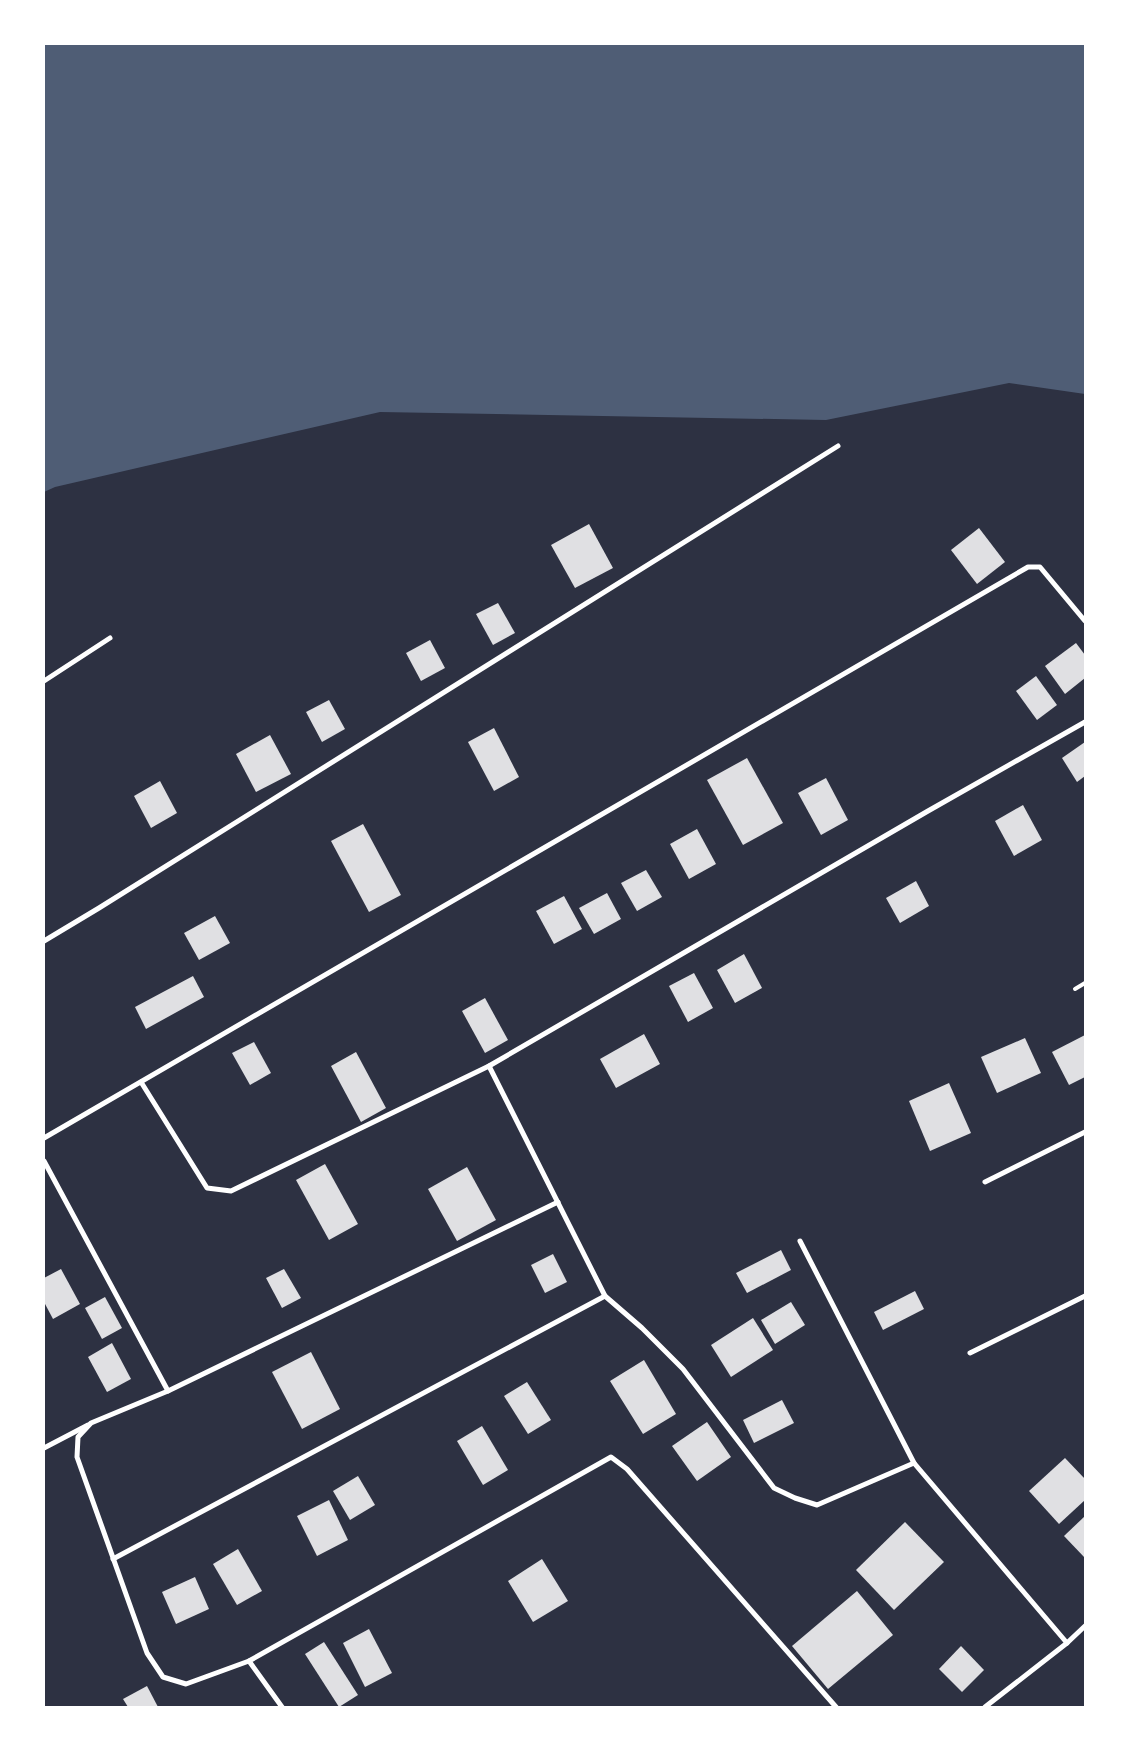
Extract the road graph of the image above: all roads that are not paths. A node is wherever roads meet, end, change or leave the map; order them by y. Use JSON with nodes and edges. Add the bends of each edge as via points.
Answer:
{"nodes":[{"id":1,"x":838,"y":446,"type":"dead end"},
{"id":2,"x":1085,"y":621,"type":"edge"},
{"id":3,"x":110,"y":638,"type":"dead end"},
{"id":4,"x":44,"y":681,"type":"edge"},
{"id":5,"x":1085,"y":722,"type":"edge"},
{"id":6,"x":44,"y":941,"type":"edge"},
{"id":7,"x":1085,"y":983,"type":"edge"},
{"id":8,"x":1074,"y":989,"type":"dead end"},
{"id":9,"x":489,"y":1066,"type":"junction"},
{"id":10,"x":141,"y":1082,"type":"junction"},
{"id":11,"x":1085,"y":1132,"type":"edge"},
{"id":12,"x":44,"y":1138,"type":"edge"},
{"id":13,"x":44,"y":1161,"type":"edge"},
{"id":14,"x":985,"y":1182,"type":"dead end"},
{"id":15,"x":558,"y":1202,"type":"junction"},
{"id":16,"x":800,"y":1241,"type":"dead end"},
{"id":17,"x":604,"y":1296,"type":"junction"},
{"id":18,"x":1085,"y":1296,"type":"edge"},
{"id":19,"x":970,"y":1353,"type":"dead end"},
{"id":20,"x":168,"y":1391,"type":"junction"},
{"id":21,"x":91,"y":1423,"type":"junction"},
{"id":22,"x":44,"y":1448,"type":"edge"},
{"id":23,"x":914,"y":1463,"type":"junction"},
{"id":24,"x":113,"y":1559,"type":"junction"},
{"id":25,"x":1085,"y":1626,"type":"edge"},
{"id":26,"x":1067,"y":1642,"type":"junction"},
{"id":27,"x":249,"y":1661,"type":"junction"},
{"id":28,"x":282,"y":1707,"type":"edge"},
{"id":29,"x":836,"y":1707,"type":"edge"},
{"id":30,"x":986,"y":1707,"type":"edge"}],
"edges":[{"from":1,"to":6,"type":"street"},
{"from":2,"to":10,"type":"street","via":[[1040,567],[1028,567]]},
{"from":3,"to":4,"type":"street"},
{"from":5,"to":9,"type":"street"},
{"from":7,"to":8,"type":"lane"},
{"from":9,"to":10,"type":"street","via":[[231,1191],[207,1188]]},
{"from":9,"to":15,"type":"street"},
{"from":10,"to":12,"type":"street"},
{"from":11,"to":14,"type":"street"},
{"from":13,"to":20,"type":"street"},
{"from":15,"to":17,"type":"street"},
{"from":15,"to":20,"type":"street"},
{"from":16,"to":23,"type":"street"},
{"from":17,"to":23,"type":"street","via":[[683,1369],[774,1488],[818,1505]]},
{"from":17,"to":24,"type":"street"},
{"from":18,"to":19,"type":"street"},
{"from":20,"to":21,"type":"street"},
{"from":21,"to":22,"type":"street"},
{"from":21,"to":24,"type":"street","via":[[78,1438],[77,1457]]},
{"from":23,"to":26,"type":"street"},
{"from":24,"to":27,"type":"street","via":[[147,1653],[163,1677],[186,1684]]},
{"from":25,"to":26,"type":"street"},
{"from":26,"to":30,"type":"street"},
{"from":27,"to":28,"type":"street"},
{"from":27,"to":29,"type":"street","via":[[611,1457],[627,1469]]}]}
